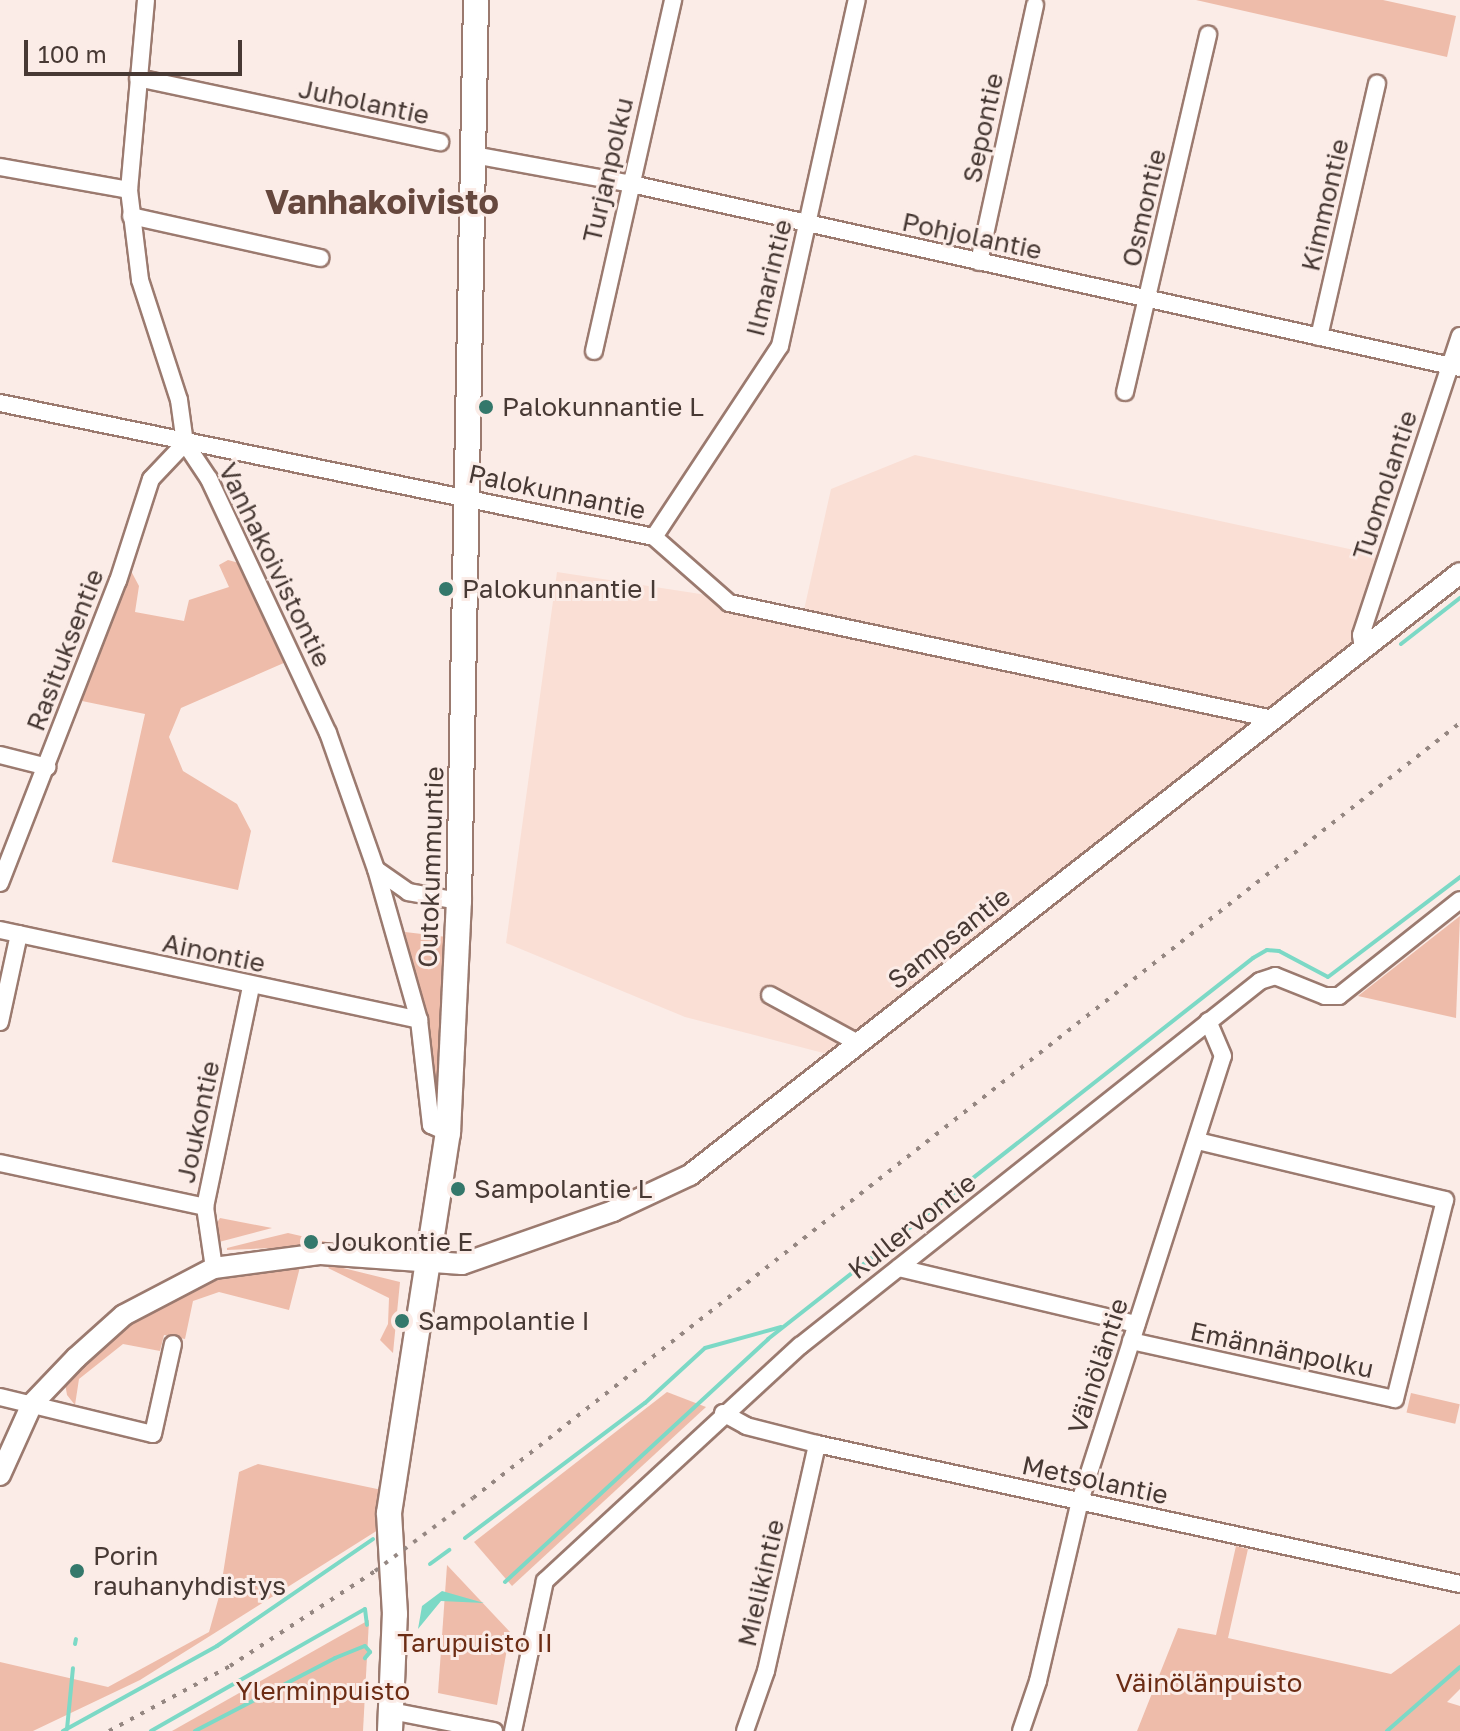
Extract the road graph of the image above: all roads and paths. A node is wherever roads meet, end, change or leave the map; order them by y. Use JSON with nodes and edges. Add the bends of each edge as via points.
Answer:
{"nodes":[{"id":1,"x":146,"y":0,"type":"edge"},
{"id":2,"x":476,"y":0,"type":"edge"},
{"id":3,"x":673,"y":0,"type":"edge"},
{"id":4,"x":857,"y":0,"type":"edge"},
{"id":5,"x":1035,"y":5,"type":"dead end"},
{"id":6,"x":1208,"y":35,"type":"dead end"},
{"id":7,"x":138,"y":78,"type":"junction"},
{"id":8,"x":1377,"y":84,"type":"dead end"},
{"id":9,"x":440,"y":142,"type":"dead end"},
{"id":10,"x":474,"y":155,"type":"junction"},
{"id":11,"x":0,"y":167,"type":"edge"},
{"id":12,"x":627,"y":183,"type":"junction"},
{"id":13,"x":129,"y":190,"type":"junction"},
{"id":14,"x":131,"y":216,"type":"junction"},
{"id":15,"x":808,"y":225,"type":"junction"},
{"id":16,"x":320,"y":258,"type":"dead end"},
{"id":17,"x":979,"y":262,"type":"junction"},
{"id":18,"x":1148,"y":299,"type":"junction"},
{"id":19,"x":1460,"y":336,"type":"edge"},
{"id":20,"x":1319,"y":337,"type":"junction"},
{"id":21,"x":594,"y":351,"type":"dead end"},
{"id":22,"x":1455,"y":366,"type":"edge"},
{"id":23,"x":1125,"y":392,"type":"dead end"},
{"id":24,"x":0,"y":403,"type":"edge"},
{"id":25,"x":185,"y":443,"type":"junction"},
{"id":26,"x":468,"y":497,"type":"junction"},
{"id":27,"x":654,"y":537,"type":"junction"},
{"id":28,"x":1460,"y":573,"type":"edge"},
{"id":29,"x":1363,"y":649,"type":"junction"},
{"id":30,"x":1268,"y":718,"type":"junction"},
{"id":31,"x":0,"y":755,"type":"edge"},
{"id":32,"x":47,"y":767,"type":"junction"},
{"id":33,"x":376,"y":869,"type":"junction"},
{"id":34,"x":0,"y":883,"type":"edge"},
{"id":35,"x":1460,"y":900,"type":"edge"},
{"id":36,"x":459,"y":901,"type":"junction"},
{"id":37,"x":0,"y":930,"type":"edge"},
{"id":38,"x":19,"y":934,"type":"junction"},
{"id":39,"x":251,"y":987,"type":"junction"},
{"id":40,"x":770,"y":995,"type":"dead end"},
{"id":41,"x":419,"y":1020,"type":"junction"},
{"id":42,"x":1208,"y":1021,"type":"junction"},
{"id":43,"x":0,"y":1022,"type":"edge"},
{"id":44,"x":858,"y":1043,"type":"junction"},
{"id":45,"x":448,"y":1133,"type":"junction"},
{"id":46,"x":1197,"y":1141,"type":"junction"},
{"id":47,"x":0,"y":1163,"type":"edge"},
{"id":48,"x":205,"y":1207,"type":"junction"},
{"id":49,"x":430,"y":1264,"type":"junction"},
{"id":50,"x":214,"y":1268,"type":"junction"},
{"id":51,"x":899,"y":1268,"type":"junction"},
{"id":52,"x":1136,"y":1324,"type":"junction"},
{"id":53,"x":1131,"y":1341,"type":"junction"},
{"id":54,"x":173,"y":1344,"type":"dead end"},
{"id":55,"x":0,"y":1397,"type":"edge"},
{"id":56,"x":32,"y":1404,"type":"junction"},
{"id":57,"x":723,"y":1413,"type":"junction"},
{"id":58,"x":817,"y":1444,"type":"junction"},
{"id":59,"x":0,"y":1475,"type":"edge"},
{"id":60,"x":1080,"y":1501,"type":"junction"},
{"id":61,"x":1460,"y":1584,"type":"edge"},
{"id":62,"x":391,"y":1721,"type":"edge"},
{"id":63,"x":494,"y":1731,"type":"edge"},
{"id":64,"x":513,"y":1731,"type":"edge"},
{"id":65,"x":745,"y":1731,"type":"edge"},
{"id":66,"x":1021,"y":1731,"type":"edge"}],
"edges":[{"from":1,"to":7,"type":"street","name":"Vanhakoivistontie"},
{"from":2,"to":10,"type":"main road","name":"Outokummuntie"},
{"from":3,"to":12,"type":"street","name":"Turjanpolku"},
{"from":4,"to":15,"type":"street","name":"Ilmarintie"},
{"from":5,"to":17,"type":"street","name":"Sepontie"},
{"from":6,"to":18,"type":"street","name":"Osmontie"},
{"from":7,"to":9,"type":"street","name":"Juholantie"},
{"from":7,"to":13,"type":"street","name":"Vanhakoivistontie"},
{"from":8,"to":20,"type":"street","name":"Kimmontie"},
{"from":10,"to":12,"type":"street","name":"Pohjolantie"},
{"from":10,"to":26,"type":"main road","name":"Outokummuntie"},
{"from":11,"to":13,"type":"street"},
{"from":12,"to":15,"type":"street","name":"Pohjolantie"},
{"from":12,"to":21,"type":"street","name":"Turjanpolku"},
{"from":13,"to":14,"type":"street","name":"Vanhakoivistontie"},
{"from":14,"to":16,"type":"street"},
{"from":14,"to":25,"type":"street","name":"Vanhakoivistontie","via":[[140,280],[179,400]]},
{"from":15,"to":17,"type":"street","name":"Pohjolantie"},
{"from":15,"to":27,"type":"street","name":"Ilmarintie","via":[[780,346]]},
{"from":17,"to":18,"type":"street","name":"Pohjolantie"},
{"from":18,"to":20,"type":"street","name":"Pohjolantie"},
{"from":18,"to":23,"type":"street","name":"Osmontie"},
{"from":19,"to":22,"type":"street","name":"Tuomolantie"},
{"from":20,"to":22,"type":"street","name":"Pohjolantie"},
{"from":22,"to":29,"type":"street","name":"Tuomolantie","via":[[1361,635]]},
{"from":24,"to":25,"type":"street","name":"Palokunnantie"},
{"from":25,"to":26,"type":"street","name":"Palokunnantie"},
{"from":25,"to":32,"type":"street","name":"Rasituksentie","via":[[151,479]]},
{"from":25,"to":33,"type":"street","name":"Vanhakoivistontie","via":[[209,479],[299,665]]},
{"from":26,"to":27,"type":"street","name":"Palokunnantie"},
{"from":26,"to":36,"type":"main road","name":"Outokummuntie"},
{"from":27,"to":30,"type":"street","name":"Palokunnantie","via":[[729,603]]},
{"from":28,"to":29,"type":"street","name":"Sampsantie"},
{"from":29,"to":30,"type":"street","name":"Sampsantie"},
{"from":30,"to":44,"type":"street","name":"Sampsantie"},
{"from":31,"to":32,"type":"street"},
{"from":32,"to":34,"type":"street","name":"Rasituksentie"},
{"from":33,"to":36,"type":"street","via":[[408,892]]},
{"from":33,"to":41,"type":"street","name":"Vanhakoivistontie"},
{"from":35,"to":42,"type":"street","name":"Kullervontie","via":[[1339,996],[1325,996],[1275,976],[1260,981]]},
{"from":36,"to":45,"type":"main road","name":"Outokummuntie"},
{"from":37,"to":38,"type":"street","name":"Ainontie"},
{"from":38,"to":39,"type":"street","name":"Ainontie"},
{"from":38,"to":43,"type":"street"},
{"from":39,"to":41,"type":"street","name":"Ainontie"},
{"from":39,"to":48,"type":"street","name":"Joukontie"},
{"from":40,"to":44,"type":"street"},
{"from":41,"to":45,"type":"street","name":"Vanhakoivistontie","via":[[431,1125]]},
{"from":42,"to":46,"type":"street","name":"Väinöläntie","via":[[1223,1056]]},
{"from":42,"to":51,"type":"street","name":"Kullervontie"},
{"from":44,"to":49,"type":"street","name":"Sampsantie","via":[[690,1175],[613,1211],[494,1255],[462,1264]]},
{"from":45,"to":49,"type":"main road","name":"Outokummuntie"},
{"from":46,"to":52,"type":"street","name":"Väinöläntie"},
{"from":46,"to":53,"type":"street","name":"Emännänpolku","via":[[1445,1200],[1395,1399]]},
{"from":47,"to":48,"type":"street"},
{"from":48,"to":50,"type":"street","name":"Joukontie"},
{"from":49,"to":50,"type":"street","name":"Sampsantie","via":[[321,1254]]},
{"from":49,"to":62,"type":"main road","name":"Outokummuntie","via":[[389,1513],[395,1614]]},
{"from":50,"to":56,"type":"street","via":[[124,1315]]},
{"from":51,"to":52,"type":"street"},
{"from":51,"to":57,"type":"street","name":"Kullervontie"},
{"from":52,"to":53,"type":"street","name":"Väinöläntie"},
{"from":53,"to":60,"type":"street","name":"Väinöläntie"},
{"from":54,"to":56,"type":"street","via":[[153,1434]]},
{"from":55,"to":56,"type":"street"},
{"from":56,"to":59,"type":"street"},
{"from":57,"to":58,"type":"street","name":"Metsolantie","via":[[746,1426]]},
{"from":57,"to":64,"type":"street","name":"Kullervontie","via":[[545,1581]]},
{"from":58,"to":60,"type":"street","name":"Metsolantie"},
{"from":58,"to":65,"type":"street","name":"Mielikintie","via":[[766,1671]]},
{"from":60,"to":61,"type":"street","name":"Metsolantie"},
{"from":60,"to":66,"type":"street","name":"Väinöläntie","via":[[1038,1681]]},
{"from":62,"to":63,"type":"street"}]}
